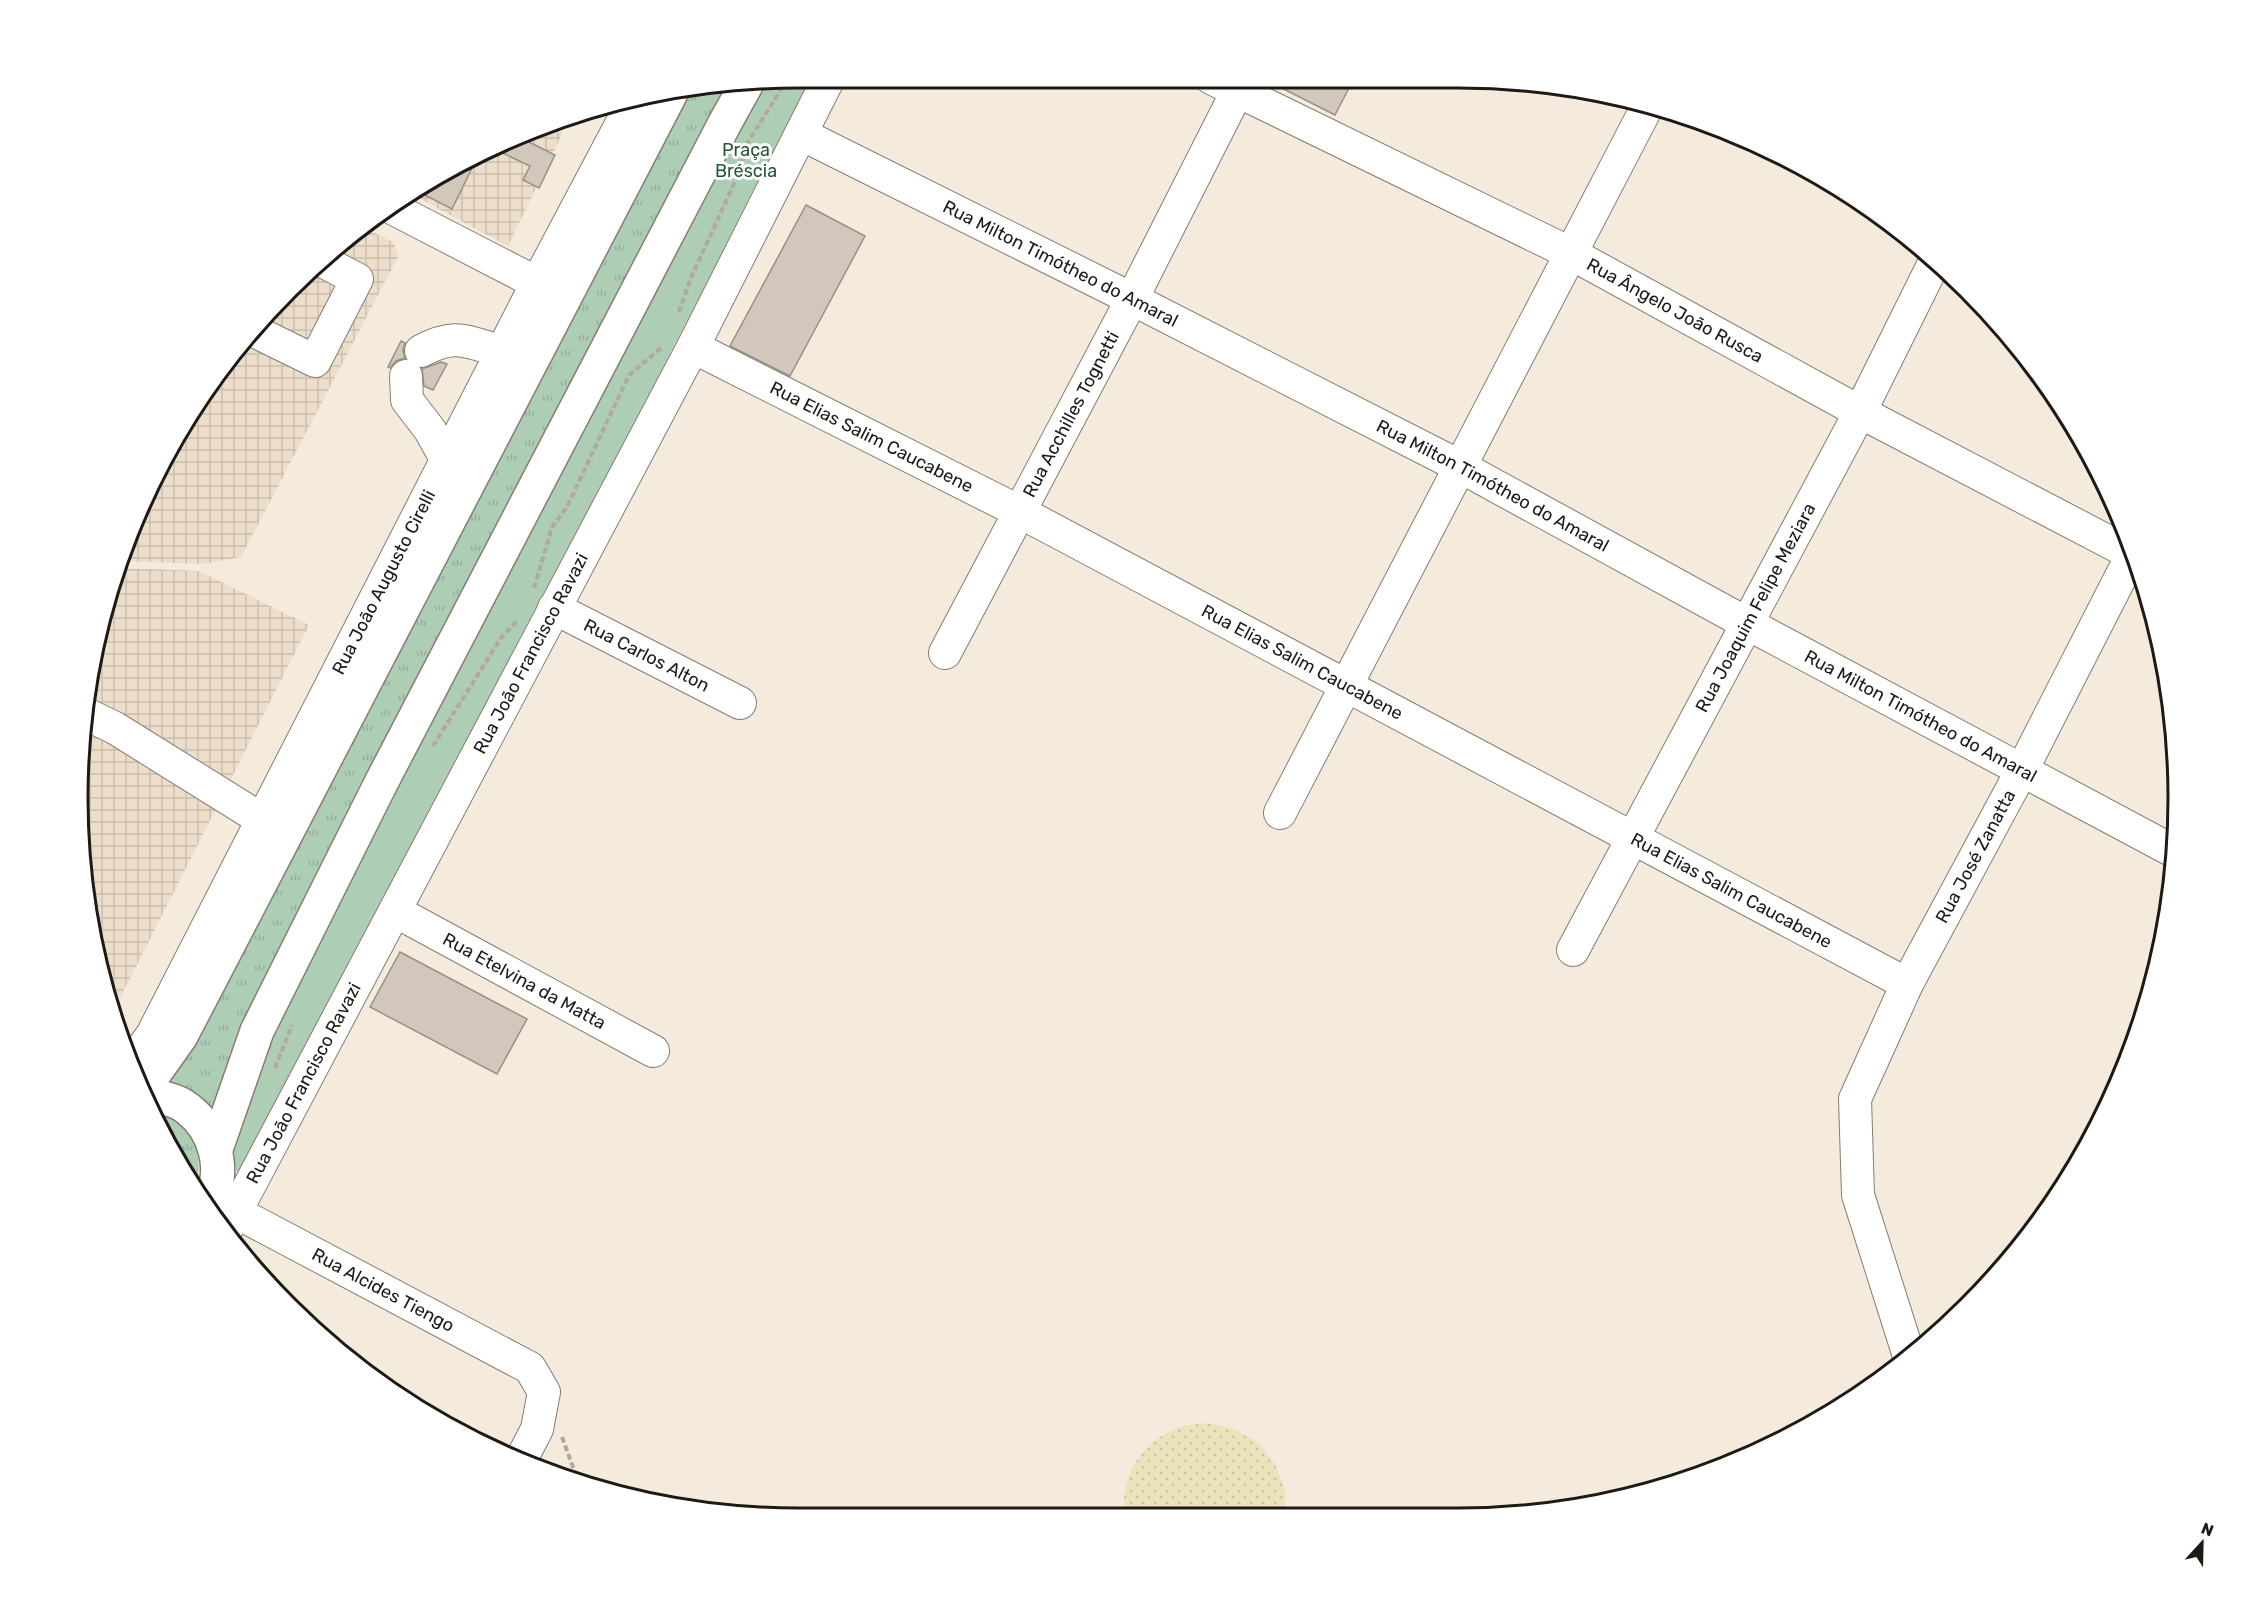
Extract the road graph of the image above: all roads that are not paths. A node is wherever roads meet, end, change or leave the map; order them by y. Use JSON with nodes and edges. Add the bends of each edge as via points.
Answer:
{"nodes":[{"id":1,"x":824,"y":88,"type":"edge"},
{"id":2,"x":1227,"y":88,"type":"edge"},
{"id":3,"x":1242,"y":88,"type":"edge"},
{"id":4,"x":743,"y":91,"type":"edge"},
{"id":5,"x":667,"y":101,"type":"edge"},
{"id":6,"x":629,"y":110,"type":"edge"},
{"id":7,"x":1643,"y":114,"type":"edge"},
{"id":8,"x":801,"y":134,"type":"junction"},
{"id":9,"x":399,"y":212,"type":"edge"},
{"id":10,"x":1570,"y":253,"type":"junction"},
{"id":11,"x":330,"y":265,"type":"edge"},
{"id":12,"x":1931,"y":269,"type":"edge"},
{"id":13,"x":537,"y":283,"type":"junction"},
{"id":14,"x":1132,"y":299,"type":"junction"},
{"id":15,"x":261,"y":335,"type":"edge"},
{"id":16,"x":679,"y":337,"type":"junction"},
{"id":17,"x":501,"y":351,"type":"junction"},
{"id":18,"x":1860,"y":412,"type":"junction"},
{"id":19,"x":446,"y":459,"type":"junction"},
{"id":20,"x":1461,"y":467,"type":"junction"},
{"id":21,"x":1020,"y":512,"type":"junction"},
{"id":22,"x":2121,"y":548,"type":"edge"},
{"id":23,"x":2128,"y":564,"type":"edge"},
{"id":24,"x":543,"y":602,"type":"junction"},
{"id":25,"x":1748,"y":624,"type":"junction"},
{"id":26,"x":945,"y":653,"type":"dead end"},
{"id":27,"x":1347,"y":686,"type":"junction"},
{"id":28,"x":740,"y":703,"type":"dead end"},
{"id":29,"x":94,"y":718,"type":"edge"},
{"id":30,"x":2022,"y":770,"type":"junction"},
{"id":31,"x":1280,"y":813,"type":"dead end"},
{"id":32,"x":261,"y":819,"type":"junction"},
{"id":33,"x":1633,"y":838,"type":"junction"},
{"id":34,"x":2166,"y":847,"type":"edge"},
{"id":35,"x":395,"y":911,"type":"junction"},
{"id":36,"x":1573,"y":950,"type":"dead end"},
{"id":37,"x":1907,"y":984,"type":"junction"},
{"id":38,"x":653,"y":1051,"type":"dead end"},
{"id":39,"x":137,"y":1056,"type":"edge"},
{"id":40,"x":149,"y":1084,"type":"edge"},
{"id":41,"x":154,"y":1095,"type":"edge"},
{"id":42,"x":216,"y":1149,"type":"junction"},
{"id":43,"x":221,"y":1210,"type":"edge"},
{"id":44,"x":1907,"y":1348,"type":"edge"},
{"id":45,"x":525,"y":1453,"type":"edge"}],
"edges":[{"from":1,"to":8,"type":"street","name":"Rua João Francisco Ravazi"},
{"from":2,"to":14,"type":"street","name":"Rua Acchilles Tognetti"},
{"from":3,"to":10,"type":"street","name":"Rua Ângelo João Rusca"},
{"from":4,"to":42,"type":"main road","via":[[381,783],[257,1031]]},
{"from":5,"to":40,"type":"main road","via":[[181,1036]]},
{"from":6,"to":13,"type":"street","name":"Rua João Augusto Cirelli"},
{"from":7,"to":10,"type":"street"},
{"from":8,"to":14,"type":"street","name":"Rua Milton Timótheo do Amaral"},
{"from":8,"to":16,"type":"street","name":"Rua João Francisco Ravazi"},
{"from":9,"to":13,"type":"street"},
{"from":10,"to":18,"type":"street","name":"Rua Ângelo João Rusca"},
{"from":10,"to":20,"type":"street"},
{"from":11,"to":15,"type":"street","via":[[357,279],[315,361]]},
{"from":12,"to":18,"type":"street","name":"Rua Joaquim Felipe Meziara"},
{"from":13,"to":17,"type":"street","name":"Rua João Augusto Cirelli"},
{"from":14,"to":20,"type":"street","name":"Rua Milton Timótheo do Amaral"},
{"from":14,"to":21,"type":"street","name":"Rua Acchilles Tognetti"},
{"from":16,"to":21,"type":"street","name":"Rua Elias Salim Caucabene"},
{"from":16,"to":24,"type":"street","name":"Rua João Francisco Ravazi"},
{"from":17,"to":19,"type":"street","name":"Rua João Augusto Cirelli"},
{"from":17,"to":19,"type":"street","via":[[455,339],[440,341],[413,364],[407,400]]},
{"from":18,"to":22,"type":"street","name":"Rua Ângelo João Rusca"},
{"from":18,"to":25,"type":"street","name":"Rua Joaquim Felipe Meziara"},
{"from":19,"to":32,"type":"street","name":"Rua João Augusto Cirelli"},
{"from":20,"to":25,"type":"street","name":"Rua Milton Timótheo do Amaral"},
{"from":20,"to":27,"type":"street"},
{"from":21,"to":26,"type":"street","name":"Rua Acchilles Tognetti"},
{"from":21,"to":27,"type":"street","name":"Rua Elias Salim Caucabene"},
{"from":23,"to":30,"type":"street","name":"Rua José Zanatta"},
{"from":24,"to":28,"type":"street","name":"Rua Carlos Alton"},
{"from":24,"to":35,"type":"street","name":"Rua João Francisco Ravazi"},
{"from":25,"to":30,"type":"street","name":"Rua Milton Timótheo do Amaral"},
{"from":25,"to":33,"type":"street","name":"Rua Joaquim Felipe Meziara"},
{"from":27,"to":31,"type":"street"},
{"from":27,"to":33,"type":"street","name":"Rua Elias Salim Caucabene"},
{"from":29,"to":32,"type":"street"},
{"from":30,"to":34,"type":"street","name":"Rua Milton Timótheo do Amaral"},
{"from":30,"to":37,"type":"street","name":"Rua José Zanatta"},
{"from":32,"to":39,"type":"street","name":"Rua João Augusto Cirelli","via":[[152,1035]]},
{"from":33,"to":36,"type":"street","name":"Rua Joaquim Felipe Meziara"},
{"from":33,"to":37,"type":"street","name":"Rua Elias Salim Caucabene"},
{"from":35,"to":38,"type":"street","name":"Rua Etelvina da Matta"},
{"from":35,"to":43,"type":"street","name":"Rua João Francisco Ravazi"},
{"from":37,"to":44,"type":"street","name":"Rua José Zanatta","via":[[1855,1099],[1858,1195]]},
{"from":41,"to":42,"type":"main road","via":[[188,1108],[205,1126]]},
{"from":42,"to":43,"type":"main road"},
{"from":43,"to":45,"type":"street","name":"Rua Alcides Tiengo","via":[[530,1368],[544,1392],[537,1429]]}]}
